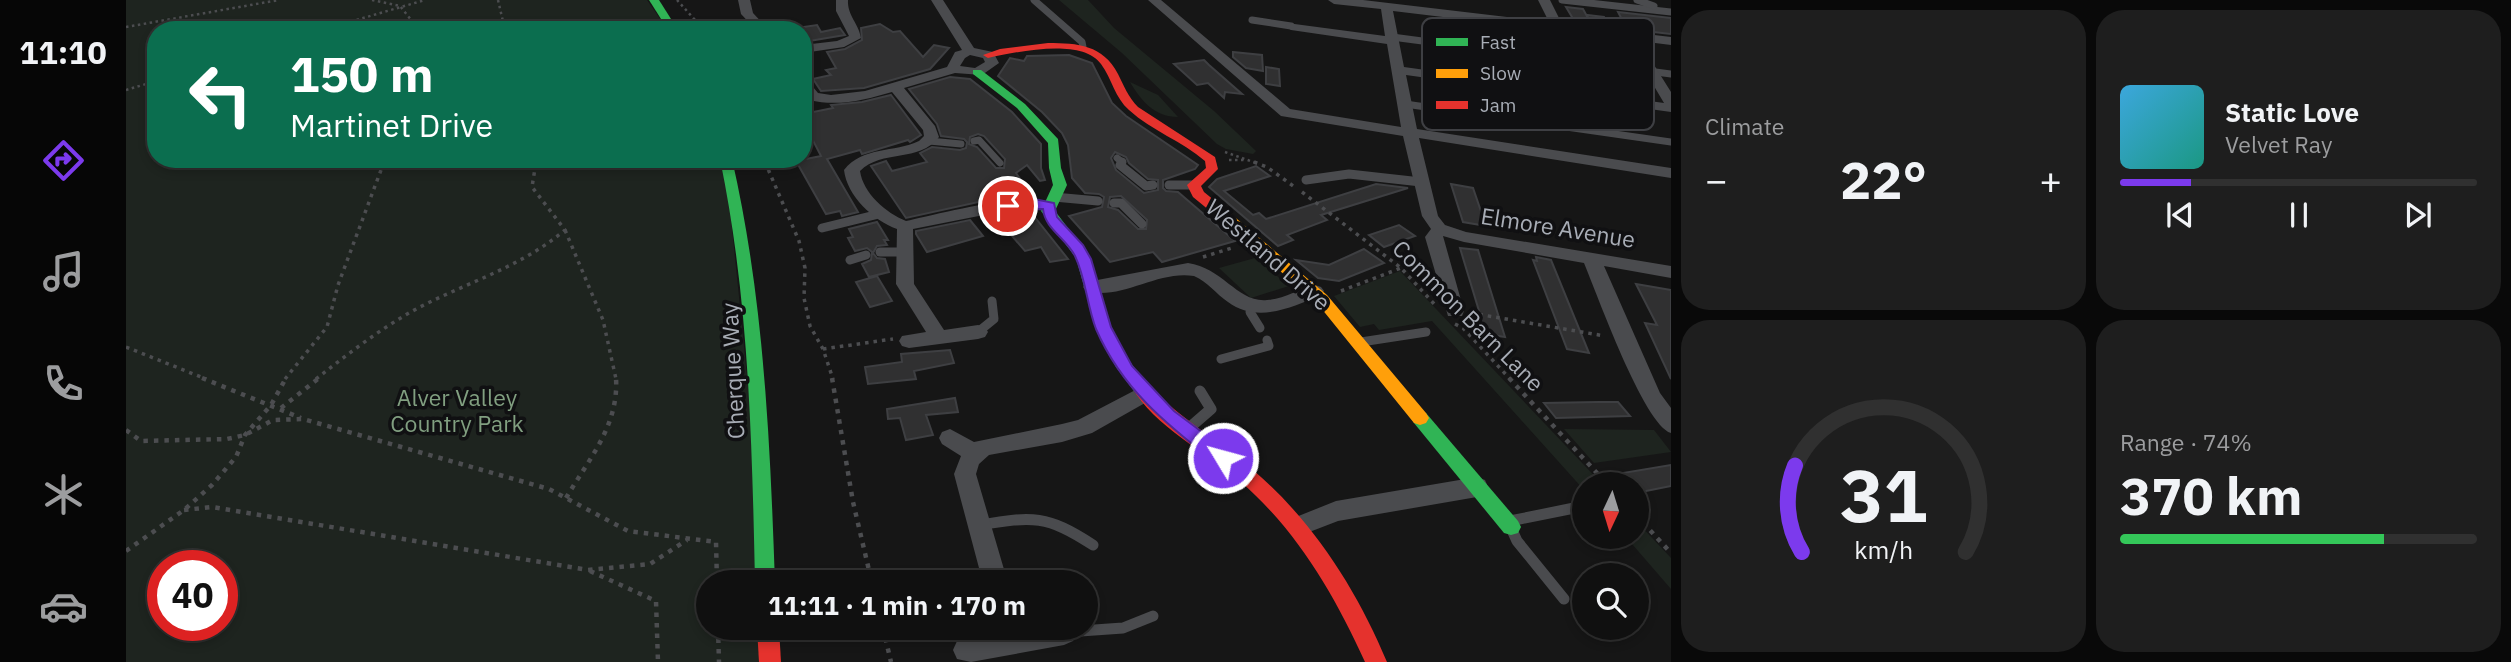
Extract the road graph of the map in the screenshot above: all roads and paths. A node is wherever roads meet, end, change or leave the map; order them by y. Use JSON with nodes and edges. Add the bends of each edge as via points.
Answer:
{"nodes":[{"id":1,"x":279,"y":0,"type":"edge"},
{"id":2,"x":372,"y":0,"type":"edge"},
{"id":3,"x":387,"y":0,"type":"edge"},
{"id":4,"x":425,"y":0,"type":"edge"},
{"id":5,"x":498,"y":0,"type":"edge"},
{"id":6,"x":654,"y":0,"type":"edge"},
{"id":7,"x":677,"y":0,"type":"edge"},
{"id":8,"x":745,"y":0,"type":"edge"},
{"id":9,"x":842,"y":0,"type":"edge"},
{"id":10,"x":937,"y":0,"type":"edge"},
{"id":11,"x":1034,"y":0,"type":"edge"},
{"id":12,"x":1154,"y":0,"type":"edge"},
{"id":13,"x":1334,"y":0,"type":"edge"},
{"id":14,"x":1544,"y":0,"type":"edge"},
{"id":15,"x":1562,"y":0,"type":"edge"},
{"id":16,"x":1637,"y":0,"type":"edge"},
{"id":17,"x":400,"y":6,"type":"junction"},
{"id":18,"x":1386,"y":6,"type":"junction"},
{"id":19,"x":1480,"y":18,"type":"edge"},
{"id":20,"x":1553,"y":18,"type":"edge"},
{"id":21,"x":1252,"y":20,"type":"dead end"},
{"id":22,"x":160,"y":21,"type":"edge"},
{"id":23,"x":351,"y":21,"type":"edge"},
{"id":24,"x":412,"y":21,"type":"edge"},
{"id":25,"x":503,"y":21,"type":"edge"},
{"id":26,"x":667,"y":21,"type":"edge"},
{"id":27,"x":696,"y":21,"type":"edge"},
{"id":28,"x":755,"y":21,"type":"edge"},
{"id":29,"x":147,"y":23,"type":"edge"},
{"id":30,"x":1290,"y":26,"type":"joint"},
{"id":31,"x":126,"y":27,"type":"edge"},
{"id":32,"x":1392,"y":39,"type":"junction"},
{"id":33,"x":1422,"y":42,"type":"edge"},
{"id":34,"x":1083,"y":47,"type":"junction"},
{"id":35,"x":812,"y":48,"type":"edge"},
{"id":36,"x":969,"y":51,"type":"junction"},
{"id":37,"x":988,"y":55,"type":"junction"},
{"id":38,"x":955,"y":69,"type":"junction"},
{"id":39,"x":1398,"y":70,"type":"junction"},
{"id":40,"x":977,"y":72,"type":"junction"},
{"id":41,"x":1422,"y":73,"type":"edge"},
{"id":42,"x":1654,"y":76,"type":"edge"},
{"id":43,"x":147,"y":84,"type":"edge"},
{"id":44,"x":894,"y":86,"type":"junction"},
{"id":45,"x":126,"y":90,"type":"edge"},
{"id":46,"x":812,"y":95,"type":"edge"},
{"id":47,"x":1405,"y":104,"type":"junction"},
{"id":48,"x":1671,"y":105,"type":"edge"},
{"id":49,"x":1422,"y":106,"type":"edge"},
{"id":50,"x":1586,"y":130,"type":"edge"},
{"id":51,"x":1410,"y":133,"type":"junction"},
{"id":52,"x":929,"y":141,"type":"junction"},
{"id":53,"x":974,"y":141,"type":"dead end"},
{"id":54,"x":1671,"y":142,"type":"edge"},
{"id":55,"x":961,"y":144,"type":"dead end"},
{"id":56,"x":1216,"y":149,"type":"dead end"},
{"id":57,"x":1117,"y":158,"type":"dead end"},
{"id":58,"x":1000,"y":163,"type":"dead end"},
{"id":59,"x":382,"y":168,"type":"edge"},
{"id":60,"x":535,"y":168,"type":"edge"},
{"id":61,"x":728,"y":168,"type":"edge"},
{"id":62,"x":768,"y":168,"type":"edge"},
{"id":63,"x":1671,"y":173,"type":"edge"},
{"id":64,"x":1306,"y":180,"type":"dead end"},
{"id":65,"x":1421,"y":182,"type":"junction"},
{"id":66,"x":1169,"y":185,"type":"dead end"},
{"id":67,"x":1194,"y":185,"type":"junction"},
{"id":68,"x":1153,"y":186,"type":"dead end"},
{"id":69,"x":1098,"y":201,"type":"dead end"},
{"id":70,"x":1051,"y":202,"type":"junction"},
{"id":71,"x":1114,"y":203,"type":"dead end"},
{"id":72,"x":879,"y":214,"type":"junction"},
{"id":73,"x":1142,"y":224,"type":"dead end"},
{"id":74,"x":905,"y":226,"type":"junction"},
{"id":75,"x":822,"y":228,"type":"dead end"},
{"id":76,"x":1438,"y":229,"type":"junction"},
{"id":77,"x":565,"y":230,"type":"junction"},
{"id":78,"x":1254,"y":240,"type":"junction"},
{"id":79,"x":880,"y":252,"type":"dead end"},
{"id":80,"x":903,"y":252,"type":"junction"},
{"id":81,"x":866,"y":255,"type":"dead end"},
{"id":82,"x":1591,"y":258,"type":"junction"},
{"id":83,"x":1197,"y":259,"type":"dead end"},
{"id":84,"x":850,"y":260,"type":"dead end"},
{"id":85,"x":1401,"y":268,"type":"junction"},
{"id":86,"x":1671,"y":272,"type":"edge"},
{"id":87,"x":1092,"y":287,"type":"junction"},
{"id":88,"x":1318,"y":295,"type":"junction"},
{"id":89,"x":992,"y":301,"type":"dead end"},
{"id":90,"x":1251,"y":306,"type":"junction"},
{"id":91,"x":1447,"y":313,"type":"junction"},
{"id":92,"x":1260,"y":327,"type":"dead end"},
{"id":93,"x":978,"y":332,"type":"joint"},
{"id":94,"x":1426,"y":332,"type":"dead end"},
{"id":95,"x":937,"y":337,"type":"junction"},
{"id":96,"x":1267,"y":340,"type":"dead end"},
{"id":97,"x":1626,"y":340,"type":"junction"},
{"id":98,"x":909,"y":341,"type":"joint"},
{"id":99,"x":1359,"y":342,"type":"junction"},
{"id":100,"x":126,"y":347,"type":"edge"},
{"id":101,"x":823,"y":349,"type":"junction"},
{"id":102,"x":1221,"y":359,"type":"dead end"},
{"id":103,"x":1200,"y":391,"type":"dead end"},
{"id":104,"x":1145,"y":393,"type":"junction"},
{"id":105,"x":271,"y":405,"type":"junction"},
{"id":106,"x":281,"y":408,"type":"junction"},
{"id":107,"x":303,"y":419,"type":"junction"},
{"id":108,"x":1671,"y":425,"type":"edge"},
{"id":109,"x":126,"y":430,"type":"edge"},
{"id":110,"x":1186,"y":430,"type":"junction"},
{"id":111,"x":245,"y":435,"type":"junction"},
{"id":112,"x":950,"y":438,"type":"dead end"},
{"id":113,"x":974,"y":453,"type":"junction"},
{"id":114,"x":1596,"y":472,"type":"edge"},
{"id":115,"x":1477,"y":487,"type":"junction"},
{"id":116,"x":566,"y":498,"type":"junction"},
{"id":117,"x":1572,"y":509,"type":"edge"},
{"id":118,"x":184,"y":510,"type":"junction"},
{"id":119,"x":1508,"y":524,"type":"junction"},
{"id":120,"x":980,"y":525,"type":"junction"},
{"id":121,"x":1299,"y":526,"type":"junction"},
{"id":122,"x":1649,"y":529,"type":"edge"},
{"id":123,"x":688,"y":538,"type":"junction"},
{"id":124,"x":1093,"y":545,"type":"dead end"},
{"id":125,"x":126,"y":551,"type":"edge"},
{"id":126,"x":1671,"y":553,"type":"edge"},
{"id":127,"x":589,"y":570,"type":"junction"},
{"id":128,"x":717,"y":570,"type":"edge"},
{"id":129,"x":765,"y":570,"type":"edge"},
{"id":130,"x":869,"y":570,"type":"edge"},
{"id":131,"x":992,"y":570,"type":"edge"},
{"id":132,"x":1564,"y":599,"type":"dead end"},
{"id":133,"x":1153,"y":616,"type":"dead end"},
{"id":134,"x":1098,"y":631,"type":"edge"},
{"id":135,"x":718,"y":640,"type":"edge"},
{"id":136,"x":769,"y":640,"type":"edge"},
{"id":137,"x":886,"y":640,"type":"edge"},
{"id":138,"x":996,"y":640,"type":"edge"},
{"id":139,"x":966,"y":650,"type":"dead end"},
{"id":140,"x":658,"y":662,"type":"edge"},
{"id":141,"x":719,"y":662,"type":"edge"},
{"id":142,"x":770,"y":662,"type":"edge"},
{"id":143,"x":891,"y":662,"type":"edge"},
{"id":144,"x":1376,"y":662,"type":"edge"}],
"edges":[{"from":1,"to":22,"type":"path"},
{"from":2,"to":17,"type":"path"},
{"from":3,"to":17,"type":"path"},
{"from":4,"to":17,"type":"path"},
{"from":5,"to":25,"type":"path"},
{"from":6,"to":26,"type":"street"},
{"from":7,"to":27,"type":"path"},
{"from":8,"to":28,"type":"street","via":[[747,14]]},
{"from":9,"to":35,"type":"street","via":[[841,12],[855,38]]},
{"from":10,"to":36,"type":"street"},
{"from":11,"to":34,"type":"lane","name":"Westland Drive"},
{"from":12,"to":51,"type":"street","via":[[1286,113]]},
{"from":13,"to":18,"type":"street"},
{"from":14,"to":20,"type":"street"},
{"from":15,"to":16,"type":"lane","via":[[1671,12]]},
{"from":17,"to":23,"type":"path"},
{"from":17,"to":24,"type":"path"},
{"from":18,"to":19,"type":"street"},
{"from":18,"to":32,"type":"street"},
{"from":21,"to":30,"type":"lane"},
{"from":29,"to":31,"type":"path"},
{"from":30,"to":32,"type":"street","via":[[1312,33]]},
{"from":32,"to":33,"type":"lane"},
{"from":32,"to":39,"type":"street"},
{"from":34,"to":37,"type":"street"},
{"from":34,"to":67,"type":"street","name":"Westland Drive","via":[[1103,58],[1126,103],[1211,160],[1212,169]]},
{"from":36,"to":37,"type":"street"},
{"from":36,"to":38,"type":"street","via":[[957,58]]},
{"from":37,"to":40,"type":"street","via":[[992,63]]},
{"from":38,"to":40,"type":"street"},
{"from":38,"to":44,"type":"street"},
{"from":39,"to":41,"type":"street"},
{"from":39,"to":47,"type":"street"},
{"from":40,"to":70,"type":"street","via":[[1021,106],[1054,142],[1060,185]]},
{"from":42,"to":48,"type":"street"},
{"from":43,"to":45,"type":"path"},
{"from":44,"to":46,"type":"street","via":[[846,98]]},
{"from":44,"to":52,"type":"street","via":[[930,129]]},
{"from":47,"to":49,"type":"lane"},
{"from":47,"to":51,"type":"street"},
{"from":50,"to":54,"type":"lane"},
{"from":51,"to":63,"type":"street"},
{"from":51,"to":65,"type":"street"},
{"from":52,"to":55,"type":"lane"},
{"from":52,"to":72,"type":"street","via":[[856,164],[853,179]]},
{"from":53,"to":58,"type":"lane","via":[[979,140]]},
{"from":56,"to":85,"type":"path","name":"Common Barn Lane","via":[[1267,167]]},
{"from":57,"to":68,"type":"lane","via":[[1146,186]]},
{"from":59,"to":105,"type":"path","via":[[327,327],[289,373]]},
{"from":60,"to":77,"type":"path","via":[[532,187]]},
{"from":61,"to":129,"type":"street","name":"Cherque Way","via":[[750,279],[757,355]]},
{"from":62,"to":101,"type":"path","via":[[799,241],[810,326]]},
{"from":64,"to":65,"type":"lane","via":[[1350,173]]},
{"from":65,"to":76,"type":"street"},
{"from":66,"to":67,"type":"lane"},
{"from":67,"to":78,"type":"street","name":"Westland Drive","via":[[1198,194]]},
{"from":69,"to":70,"type":"lane"},
{"from":70,"to":74,"type":"street"},
{"from":70,"to":87,"type":"street","via":[[1051,218],[1078,248]]},
{"from":71,"to":73,"type":"lane","via":[[1121,203]]},
{"from":72,"to":74,"type":"street"},
{"from":72,"to":75,"type":"lane"},
{"from":74,"to":80,"type":"street"},
{"from":76,"to":82,"type":"street","name":"Elmore Avenue"},
{"from":76,"to":91,"type":"street","via":[[1434,237]]},
{"from":77,"to":106,"type":"path","via":[[532,254],[414,311]]},
{"from":77,"to":116,"type":"path","via":[[590,280],[618,380],[614,413]]},
{"from":78,"to":83,"type":"path"},
{"from":78,"to":88,"type":"street","name":"Westland Drive"},
{"from":79,"to":80,"type":"lane"},
{"from":80,"to":95,"type":"street","via":[[905,284]]},
{"from":81,"to":84,"type":"lane"},
{"from":82,"to":86,"type":"street","name":"Elmore Avenue"},
{"from":82,"to":97,"type":"street"},
{"from":85,"to":88,"type":"path"},
{"from":85,"to":91,"type":"path","name":"Common Barn Lane"},
{"from":87,"to":90,"type":"street","via":[[1195,269]]},
{"from":87,"to":104,"type":"street","via":[[1113,348]]},
{"from":88,"to":90,"type":"street"},
{"from":88,"to":99,"type":"street","name":"Westland Drive"},
{"from":89,"to":93,"type":"lane","via":[[994,319]]},
{"from":90,"to":92,"type":"lane"},
{"from":91,"to":97,"type":"path"},
{"from":91,"to":114,"type":"path","name":"Common Barn Lane"},
{"from":93,"to":95,"type":"street"},
{"from":94,"to":99,"type":"lane"},
{"from":95,"to":98,"type":"street"},
{"from":96,"to":102,"type":"lane","via":[[1269,346]]},
{"from":97,"to":108,"type":"street","via":[[1651,396]]},
{"from":98,"to":101,"type":"path","via":[[899,338]]},
{"from":99,"to":115,"type":"street","name":"Westland Drive"},
{"from":100,"to":105,"type":"path"},
{"from":101,"to":130,"type":"path","via":[[834,384]]},
{"from":103,"to":110,"type":"lane","via":[[1211,409]]},
{"from":104,"to":110,"type":"street"},
{"from":104,"to":113,"type":"street","via":[[1084,426]]},
{"from":105,"to":106,"type":"path"},
{"from":105,"to":111,"type":"path"},
{"from":106,"to":107,"type":"path"},
{"from":107,"to":111,"type":"path","via":[[273,420]]},
{"from":107,"to":116,"type":"path","via":[[549,489]]},
{"from":109,"to":111,"type":"path","via":[[141,441]]},
{"from":110,"to":121,"type":"street","via":[[1245,474]]},
{"from":111,"to":118,"type":"path","via":[[236,457]]},
{"from":112,"to":113,"type":"street"},
{"from":113,"to":120,"type":"street","via":[[965,474]]},
{"from":115,"to":119,"type":"street","name":"Westland Drive"},
{"from":115,"to":121,"type":"street","via":[[1336,511]]},
{"from":116,"to":123,"type":"path","via":[[628,531]]},
{"from":117,"to":119,"type":"lane"},
{"from":118,"to":125,"type":"path"},
{"from":118,"to":127,"type":"path","via":[[212,507]]},
{"from":119,"to":132,"type":"lane"},
{"from":120,"to":124,"type":"lane","via":[[1030,517],[1060,523]]},
{"from":120,"to":131,"type":"street"},
{"from":121,"to":144,"type":"street","via":[[1341,588]]},
{"from":122,"to":126,"type":"path"},
{"from":123,"to":127,"type":"path","via":[[650,564]]},
{"from":123,"to":128,"type":"path","via":[[716,542]]},
{"from":127,"to":140,"type":"path","via":[[656,601]]},
{"from":133,"to":134,"type":"lane","via":[[1141,624]]},
{"from":135,"to":141,"type":"path"},
{"from":136,"to":142,"type":"street"},
{"from":137,"to":143,"type":"path"},
{"from":138,"to":139,"type":"street"}]}
